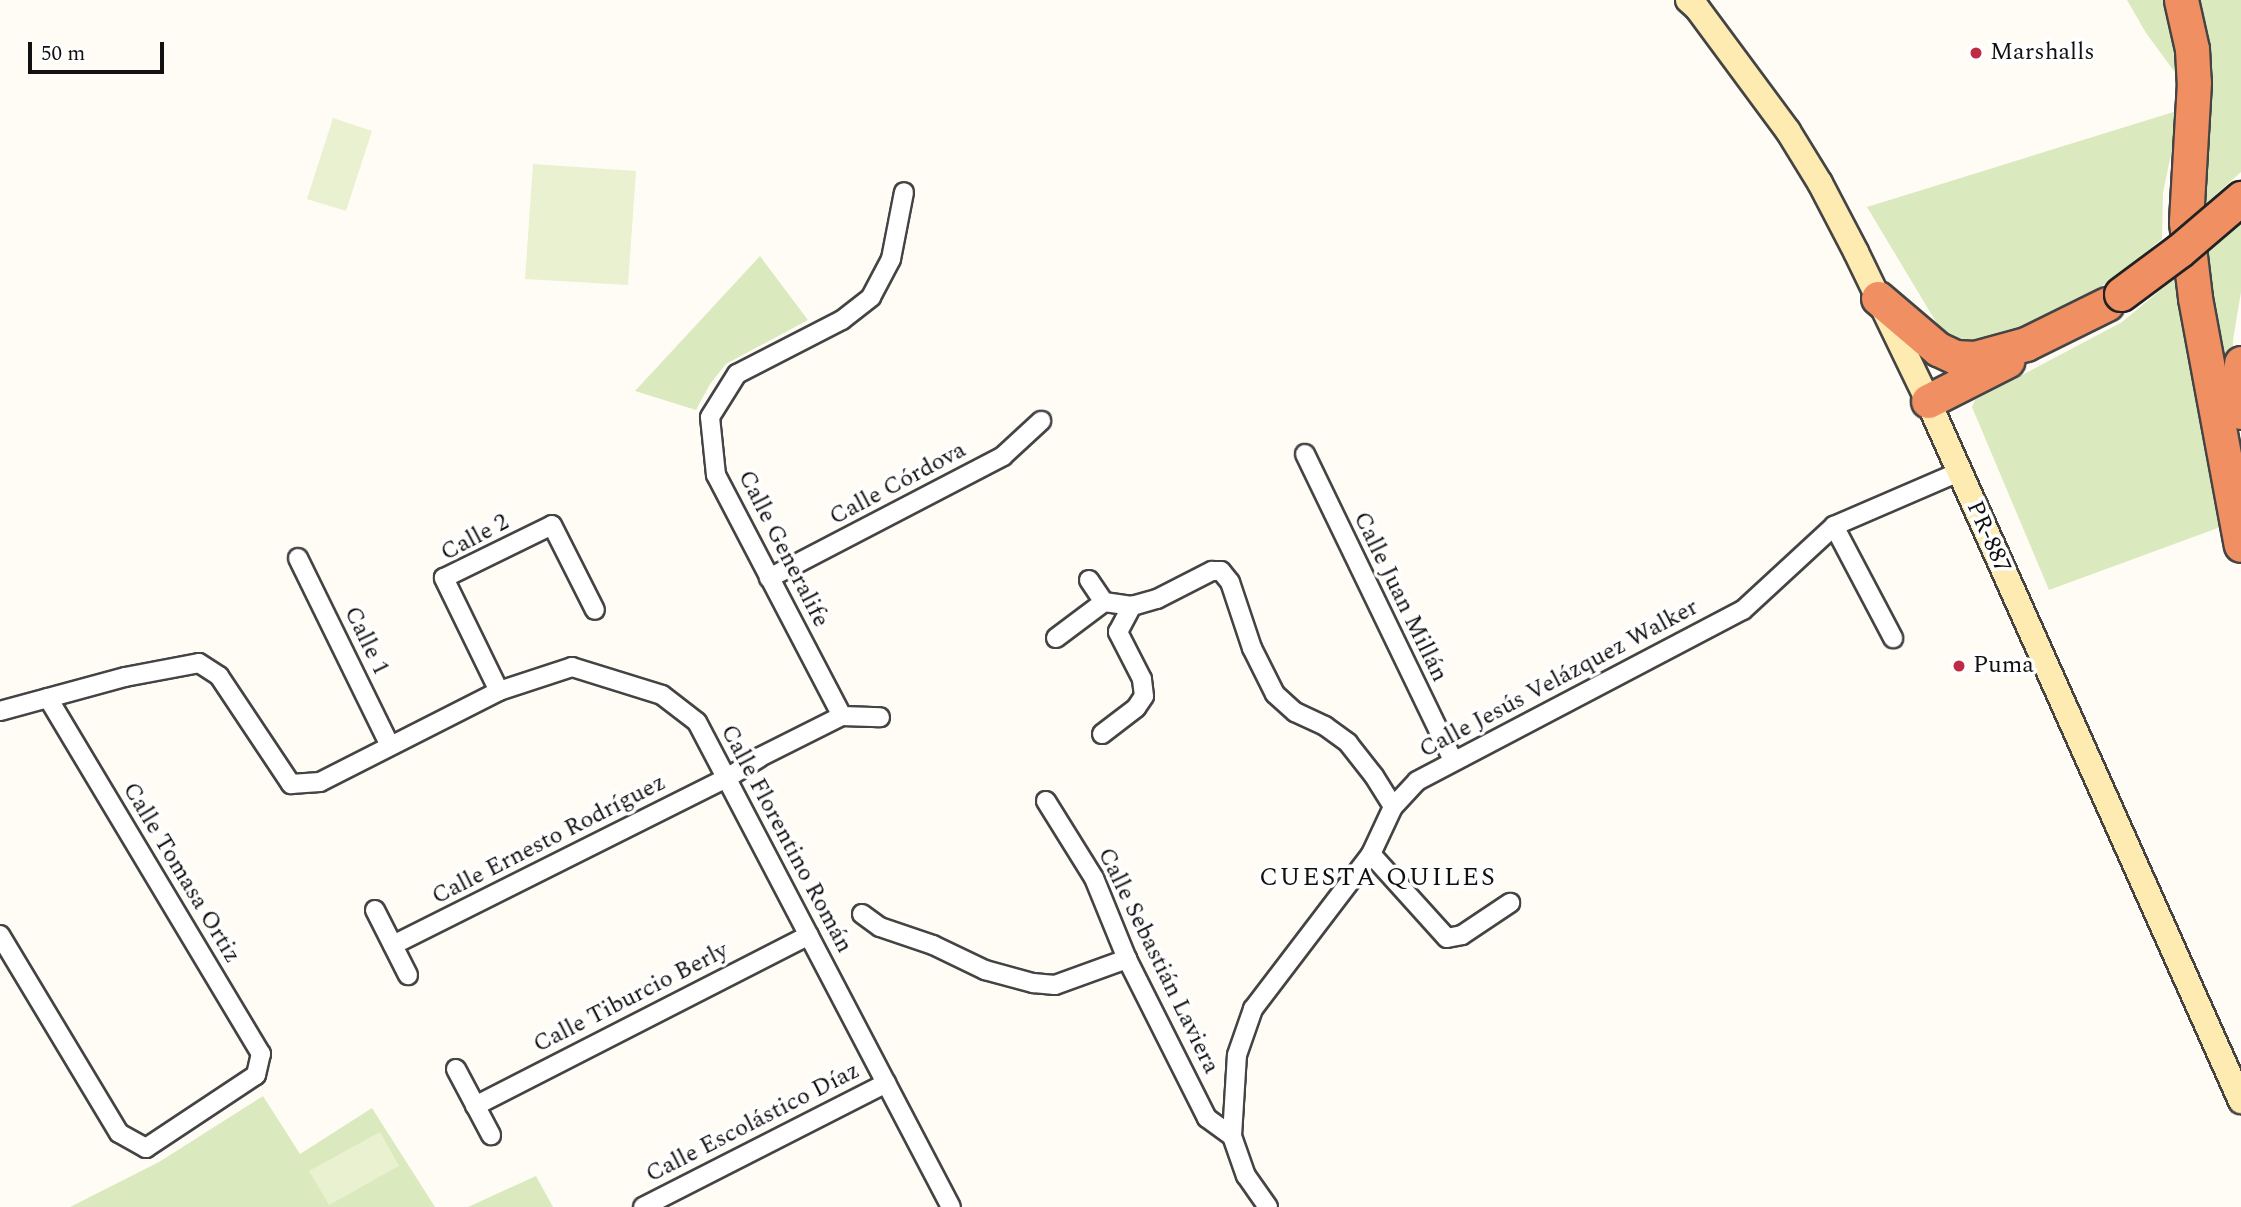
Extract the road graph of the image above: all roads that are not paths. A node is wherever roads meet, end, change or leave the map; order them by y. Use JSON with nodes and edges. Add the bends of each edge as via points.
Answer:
{"nodes":[{"id":1,"x":2181,"y":0,"type":"edge"},
{"id":2,"x":1694,"y":3,"type":"edge"},
{"id":3,"x":904,"y":192,"type":"dead end"},
{"id":4,"x":2241,"y":198,"type":"edge"},
{"id":5,"x":1878,"y":298,"type":"junction"},
{"id":6,"x":2114,"y":299,"type":"junction"},
{"id":7,"x":2241,"y":363,"type":"edge"},
{"id":8,"x":1928,"y":401,"type":"junction"},
{"id":9,"x":2241,"y":412,"type":"edge"},
{"id":10,"x":1041,"y":421,"type":"dead end"},
{"id":11,"x":1305,"y":454,"type":"dead end"},
{"id":12,"x":1959,"y":472,"type":"junction"},
{"id":13,"x":1834,"y":526,"type":"junction"},
{"id":14,"x":2241,"y":545,"type":"edge"},
{"id":15,"x":298,"y":558,"type":"dead end"},
{"id":16,"x":769,"y":578,"type":"junction"},
{"id":17,"x":1089,"y":580,"type":"dead end"},
{"id":18,"x":1104,"y":602,"type":"junction"},
{"id":19,"x":1132,"y":606,"type":"junction"},
{"id":20,"x":596,"y":610,"type":"dead end"},
{"id":21,"x":1056,"y":638,"type":"dead end"},
{"id":22,"x":1893,"y":638,"type":"dead end"},
{"id":23,"x":499,"y":691,"type":"junction"},
{"id":24,"x":48,"y":698,"type":"junction"},
{"id":25,"x":0,"y":711,"type":"edge"},
{"id":26,"x":842,"y":716,"type":"junction"},
{"id":27,"x":880,"y":717,"type":"dead end"},
{"id":28,"x":1102,"y":734,"type":"dead end"},
{"id":29,"x":390,"y":746,"type":"junction"},
{"id":30,"x":1453,"y":760,"type":"junction"},
{"id":31,"x":727,"y":778,"type":"junction"},
{"id":32,"x":1046,"y":801,"type":"dead end"},
{"id":33,"x":1393,"y":807,"type":"junction"},
{"id":34,"x":1371,"y":854,"type":"junction"},
{"id":35,"x":1510,"y":903,"type":"dead end"},
{"id":36,"x":375,"y":910,"type":"dead end"},
{"id":37,"x":862,"y":914,"type":"dead end"},
{"id":38,"x":0,"y":935,"type":"edge"},
{"id":39,"x":809,"y":935,"type":"junction"},
{"id":40,"x":393,"y":945,"type":"junction"},
{"id":41,"x":1127,"y":959,"type":"junction"},
{"id":42,"x":408,"y":975,"type":"dead end"},
{"id":43,"x":456,"y":1069,"type":"dead end"},
{"id":44,"x":886,"y":1083,"type":"junction"},
{"id":45,"x":2241,"y":1101,"type":"edge"},
{"id":46,"x":475,"y":1106,"type":"junction"},
{"id":47,"x":491,"y":1135,"type":"dead end"},
{"id":48,"x":1233,"y":1136,"type":"junction"},
{"id":49,"x":643,"y":1207,"type":"edge"},
{"id":50,"x":951,"y":1207,"type":"edge"},
{"id":51,"x":1268,"y":1207,"type":"edge"}],
"edges":[{"from":1,"to":14,"type":"highway","via":[[2194,82],[2186,222],[2195,298]]},
{"from":2,"to":5,"type":"street","name":"PR-887","via":[[1821,183]]},
{"from":3,"to":16,"type":"street","name":"Calle Generalife","via":[[891,259],[871,297],[842,320],[737,374],[710,417],[716,475]]},
{"from":4,"to":6,"type":"highway","bridge":true},
{"from":5,"to":6,"type":"highway","via":[[1938,349],[1975,358],[2026,344]]},
{"from":5,"to":8,"type":"street","name":"PR-887"},
{"from":6,"to":8,"type":"highway","via":[[2042,344]]},
{"from":7,"to":9,"type":"highway"},
{"from":8,"to":12,"type":"street","name":"PR-887"},
{"from":10,"to":16,"type":"street","name":"Calle Córdova","via":[[1003,456]]},
{"from":11,"to":30,"type":"street","name":"Calle Juan Millán"},
{"from":12,"to":13,"type":"street","name":"Calle Jesús Velázquez Walker"},
{"from":12,"to":45,"type":"street","name":"PR-887"},
{"from":13,"to":22,"type":"street"},
{"from":13,"to":30,"type":"street","name":"Calle Jesús Velázquez Walker","via":[[1743,610],[1485,748]]},
{"from":15,"to":29,"type":"street","name":"Calle 1"},
{"from":16,"to":26,"type":"street","name":"Calle Generalife"},
{"from":17,"to":18,"type":"street"},
{"from":18,"to":19,"type":"street"},
{"from":18,"to":21,"type":"street"},
{"from":19,"to":28,"type":"street","via":[[1118,632],[1142,679],[1144,696],[1136,708]]},
{"from":19,"to":33,"type":"street","via":[[1221,571],[1230,582],[1252,648],[1275,694],[1295,712],[1348,743]]},
{"from":20,"to":23,"type":"street","name":"Calle 2","via":[[552,525],[444,578]]},
{"from":23,"to":29,"type":"street","name":"Calle Florentino Román"},
{"from":23,"to":31,"type":"street","name":"Calle Florentino Román","via":[[572,667],[662,695],[697,722]]},
{"from":24,"to":25,"type":"street","name":"Calle Florentino Román"},
{"from":24,"to":29,"type":"street","name":"Calle Florentino Román","via":[[200,663],[219,676],[291,784],[320,782]]},
{"from":24,"to":38,"type":"street","name":"Calle Tomasa Ortiz","via":[[261,1054],[256,1075],[146,1148],[119,1133]]},
{"from":26,"to":27,"type":"street"},
{"from":26,"to":31,"type":"street"},
{"from":30,"to":33,"type":"street","name":"Calle Jesús Velázquez Walker","via":[[1417,781]]},
{"from":31,"to":39,"type":"street","name":"Calle Florentino Román"},
{"from":31,"to":40,"type":"street","name":"Calle Ernesto Rodríguez"},
{"from":32,"to":41,"type":"street","name":"Calle Sebastián Laviera","via":[[1094,878]]},
{"from":33,"to":34,"type":"street","name":"Calle Jesús Velázquez Walker"},
{"from":34,"to":35,"type":"street","via":[[1447,939],[1462,935]]},
{"from":34,"to":48,"type":"street","name":"Calle Jesús Velázquez Walker","via":[[1253,1009],[1237,1055]]},
{"from":36,"to":40,"type":"street"},
{"from":37,"to":41,"type":"street","via":[[880,927],[1010,979],[1055,985]]},
{"from":39,"to":44,"type":"street","name":"Calle Florentino Román"},
{"from":39,"to":46,"type":"street","name":"Calle Tiburcio Berly"},
{"from":40,"to":42,"type":"street"},
{"from":41,"to":48,"type":"street","name":"Calle Sebastián Laviera","via":[[1207,1118]]},
{"from":43,"to":46,"type":"street"},
{"from":44,"to":49,"type":"street","name":"Calle Escolástico Díaz"},
{"from":44,"to":50,"type":"street","name":"Calle Florentino Román"},
{"from":46,"to":47,"type":"street"},
{"from":48,"to":51,"type":"street","name":"Calle Jesús Velázquez Walker","via":[[1246,1176]]}]}
